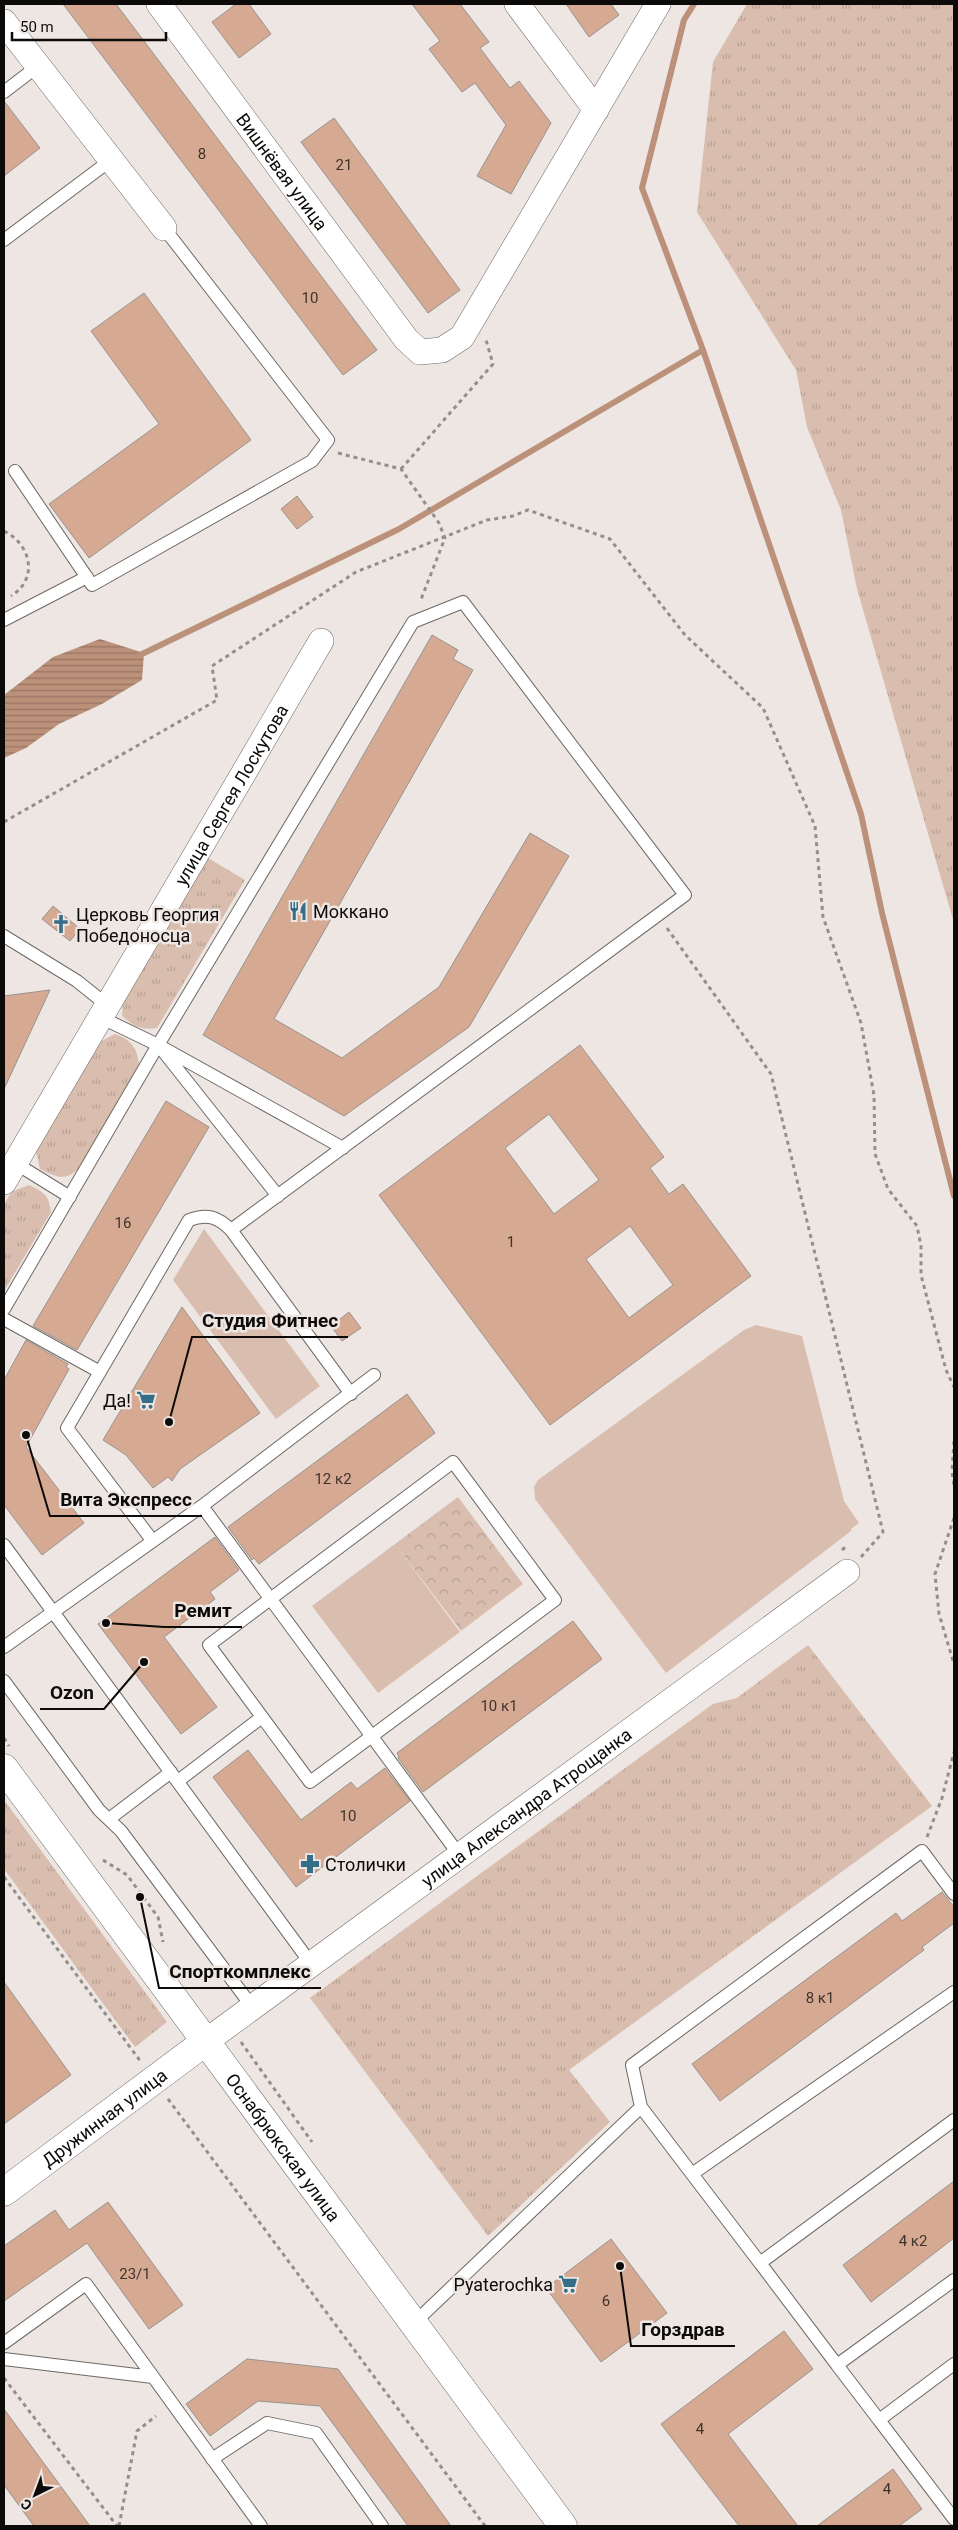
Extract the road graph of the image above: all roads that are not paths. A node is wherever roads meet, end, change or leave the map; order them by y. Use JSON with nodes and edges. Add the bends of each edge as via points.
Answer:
{"nodes":[{"id":1,"x":159,"y":4,"type":"edge"},
{"id":2,"x":517,"y":4,"type":"edge"},
{"id":3,"x":658,"y":4,"type":"edge"},
{"id":4,"x":4,"y":22,"type":"edge"},
{"id":5,"x":38,"y":66,"type":"junction"},
{"id":6,"x":4,"y":92,"type":"edge"},
{"id":7,"x":596,"y":110,"type":"junction"},
{"id":8,"x":111,"y":160,"type":"junction"},
{"id":9,"x":164,"y":228,"type":"joint"},
{"id":10,"x":4,"y":240,"type":"edge"},
{"id":11,"x":15,"y":470,"type":"dead end"},
{"id":12,"x":87,"y":577,"type":"junction"},
{"id":13,"x":4,"y":620,"type":"edge"},
{"id":14,"x":321,"y":641,"type":"dead end"},
{"id":15,"x":4,"y":936,"type":"edge"},
{"id":16,"x":104,"y":1011,"type":"junction"},
{"id":17,"x":158,"y":1046,"type":"junction"},
{"id":18,"x":343,"y":1148,"type":"junction"},
{"id":19,"x":8,"y":1172,"type":"edge"},
{"id":20,"x":70,"y":1196,"type":"junction"},
{"id":21,"x":278,"y":1196,"type":"junction"},
{"id":22,"x":231,"y":1230,"type":"junction"},
{"id":23,"x":4,"y":1309,"type":"edge"},
{"id":24,"x":4,"y":1319,"type":"edge"},
{"id":25,"x":100,"y":1372,"type":"junction"},
{"id":26,"x":374,"y":1376,"type":"dead end"},
{"id":27,"x":351,"y":1394,"type":"junction"},
{"id":28,"x":202,"y":1506,"type":"junction"},
{"id":29,"x":152,"y":1540,"type":"junction"},
{"id":30,"x":4,"y":1545,"type":"edge"},
{"id":31,"x":847,"y":1572,"type":"road end"},
{"id":32,"x":270,"y":1598,"type":"junction"},
{"id":33,"x":53,"y":1610,"type":"junction"},
{"id":34,"x":4,"y":1647,"type":"edge"},
{"id":35,"x":4,"y":1681,"type":"edge"},
{"id":36,"x":262,"y":1717,"type":"junction"},
{"id":37,"x":372,"y":1736,"type":"junction"},
{"id":38,"x":4,"y":1768,"type":"edge"},
{"id":39,"x":174,"y":1777,"type":"junction"},
{"id":40,"x":108,"y":1819,"type":"junction"},
{"id":41,"x":460,"y":1856,"type":"junction"},
{"id":42,"x":954,"y":1894,"type":"edge"},
{"id":43,"x":312,"y":1965,"type":"junction"},
{"id":44,"x":954,"y":1992,"type":"edge"},
{"id":45,"x":253,"y":2008,"type":"junction"},
{"id":46,"x":205,"y":2042,"type":"junction"},
{"id":47,"x":641,"y":2107,"type":"junction"},
{"id":48,"x":954,"y":2120,"type":"edge"},
{"id":49,"x":692,"y":2174,"type":"junction"},
{"id":50,"x":4,"y":2192,"type":"edge"},
{"id":51,"x":760,"y":2263,"type":"junction"},
{"id":52,"x":954,"y":2280,"type":"edge"},
{"id":53,"x":413,"y":2324,"type":"junction"},
{"id":54,"x":4,"y":2343,"type":"edge"},
{"id":55,"x":4,"y":2359,"type":"edge"},
{"id":56,"x":954,"y":2364,"type":"edge"},
{"id":57,"x":838,"y":2365,"type":"junction"},
{"id":58,"x":153,"y":2377,"type":"junction"},
{"id":59,"x":879,"y":2420,"type":"junction"},
{"id":60,"x":212,"y":2459,"type":"junction"},
{"id":61,"x":954,"y":2519,"type":"edge"},
{"id":62,"x":260,"y":2526,"type":"edge"},
{"id":63,"x":382,"y":2526,"type":"edge"},
{"id":64,"x":562,"y":2526,"type":"edge"}],
"edges":[{"from":1,"to":7,"type":"street","name":"Вишнёвая улица","via":[[406,339],[420,352],[442,350],[462,338]]},
{"from":2,"to":7,"type":"street"},
{"from":3,"to":7,"type":"street"},
{"from":4,"to":5,"type":"street"},
{"from":5,"to":6,"type":"lane"},
{"from":5,"to":8,"type":"street"},
{"from":8,"to":9,"type":"street"},
{"from":8,"to":10,"type":"lane"},
{"from":9,"to":12,"type":"lane","via":[[328,440],[312,461],[92,585]]},
{"from":11,"to":12,"type":"lane"},
{"from":12,"to":13,"type":"lane"},
{"from":14,"to":16,"type":"street","name":"улица Сергея Лоскутова"},
{"from":15,"to":16,"type":"lane","via":[[77,981]]},
{"from":16,"to":17,"type":"lane"},
{"from":16,"to":19,"type":"street","name":"улица Сергея Лоскутова"},
{"from":17,"to":18,"type":"lane"},
{"from":17,"to":18,"type":"lane","via":[[413,622],[463,602],[685,895]]},
{"from":17,"to":20,"type":"lane"},
{"from":17,"to":21,"type":"lane"},
{"from":18,"to":21,"type":"lane"},
{"from":19,"to":20,"type":"lane"},
{"from":20,"to":23,"type":"lane"},
{"from":21,"to":22,"type":"lane"},
{"from":22,"to":25,"type":"lane","via":[[222,1221],[202,1215],[189,1220]]},
{"from":22,"to":27,"type":"lane"},
{"from":24,"to":25,"type":"lane"},
{"from":25,"to":29,"type":"lane","via":[[67,1428]]},
{"from":26,"to":27,"type":"lane"},
{"from":27,"to":28,"type":"lane"},
{"from":28,"to":29,"type":"lane"},
{"from":28,"to":32,"type":"lane"},
{"from":29,"to":33,"type":"lane"},
{"from":30,"to":33,"type":"lane"},
{"from":31,"to":41,"type":"street","name":"улица Александра Атрощанка"},
{"from":32,"to":36,"type":"lane","via":[[209,1645]]},
{"from":32,"to":37,"type":"lane"},
{"from":32,"to":37,"type":"lane","via":[[453,1462],[550,1592],[555,1600]]},
{"from":33,"to":34,"type":"lane"},
{"from":33,"to":39,"type":"lane"},
{"from":35,"to":40,"type":"lane"},
{"from":36,"to":37,"type":"lane","via":[[310,1782]]},
{"from":36,"to":39,"type":"lane"},
{"from":37,"to":41,"type":"lane"},
{"from":38,"to":46,"type":"street","name":"Оснабрюкская улица"},
{"from":39,"to":40,"type":"lane"},
{"from":39,"to":43,"type":"lane"},
{"from":40,"to":45,"type":"lane","via":[[121,1831]]},
{"from":41,"to":43,"type":"street","name":"улица Александра Атрощанка"},
{"from":42,"to":47,"type":"lane","via":[[922,1851],[632,2065]]},
{"from":43,"to":45,"type":"street","name":"улица Александра Атрощанка"},
{"from":44,"to":49,"type":"lane"},
{"from":45,"to":46,"type":"street","name":"улица Александра Атрощанка"},
{"from":46,"to":50,"type":"street","name":"Дружинная улица"},
{"from":46,"to":53,"type":"street","name":"Оснабрюкская улица"},
{"from":47,"to":49,"type":"lane"},
{"from":47,"to":53,"type":"lane"},
{"from":48,"to":51,"type":"lane"},
{"from":49,"to":51,"type":"lane"},
{"from":51,"to":57,"type":"lane"},
{"from":52,"to":57,"type":"lane"},
{"from":53,"to":64,"type":"street","name":"Оснабрюкская улица"},
{"from":54,"to":58,"type":"lane","via":[[86,2284]]},
{"from":55,"to":58,"type":"lane"},
{"from":56,"to":59,"type":"lane"},
{"from":57,"to":59,"type":"lane"},
{"from":58,"to":60,"type":"lane"},
{"from":59,"to":61,"type":"lane"},
{"from":60,"to":62,"type":"lane"},
{"from":60,"to":63,"type":"lane","via":[[267,2423],[316,2433]]}]}
